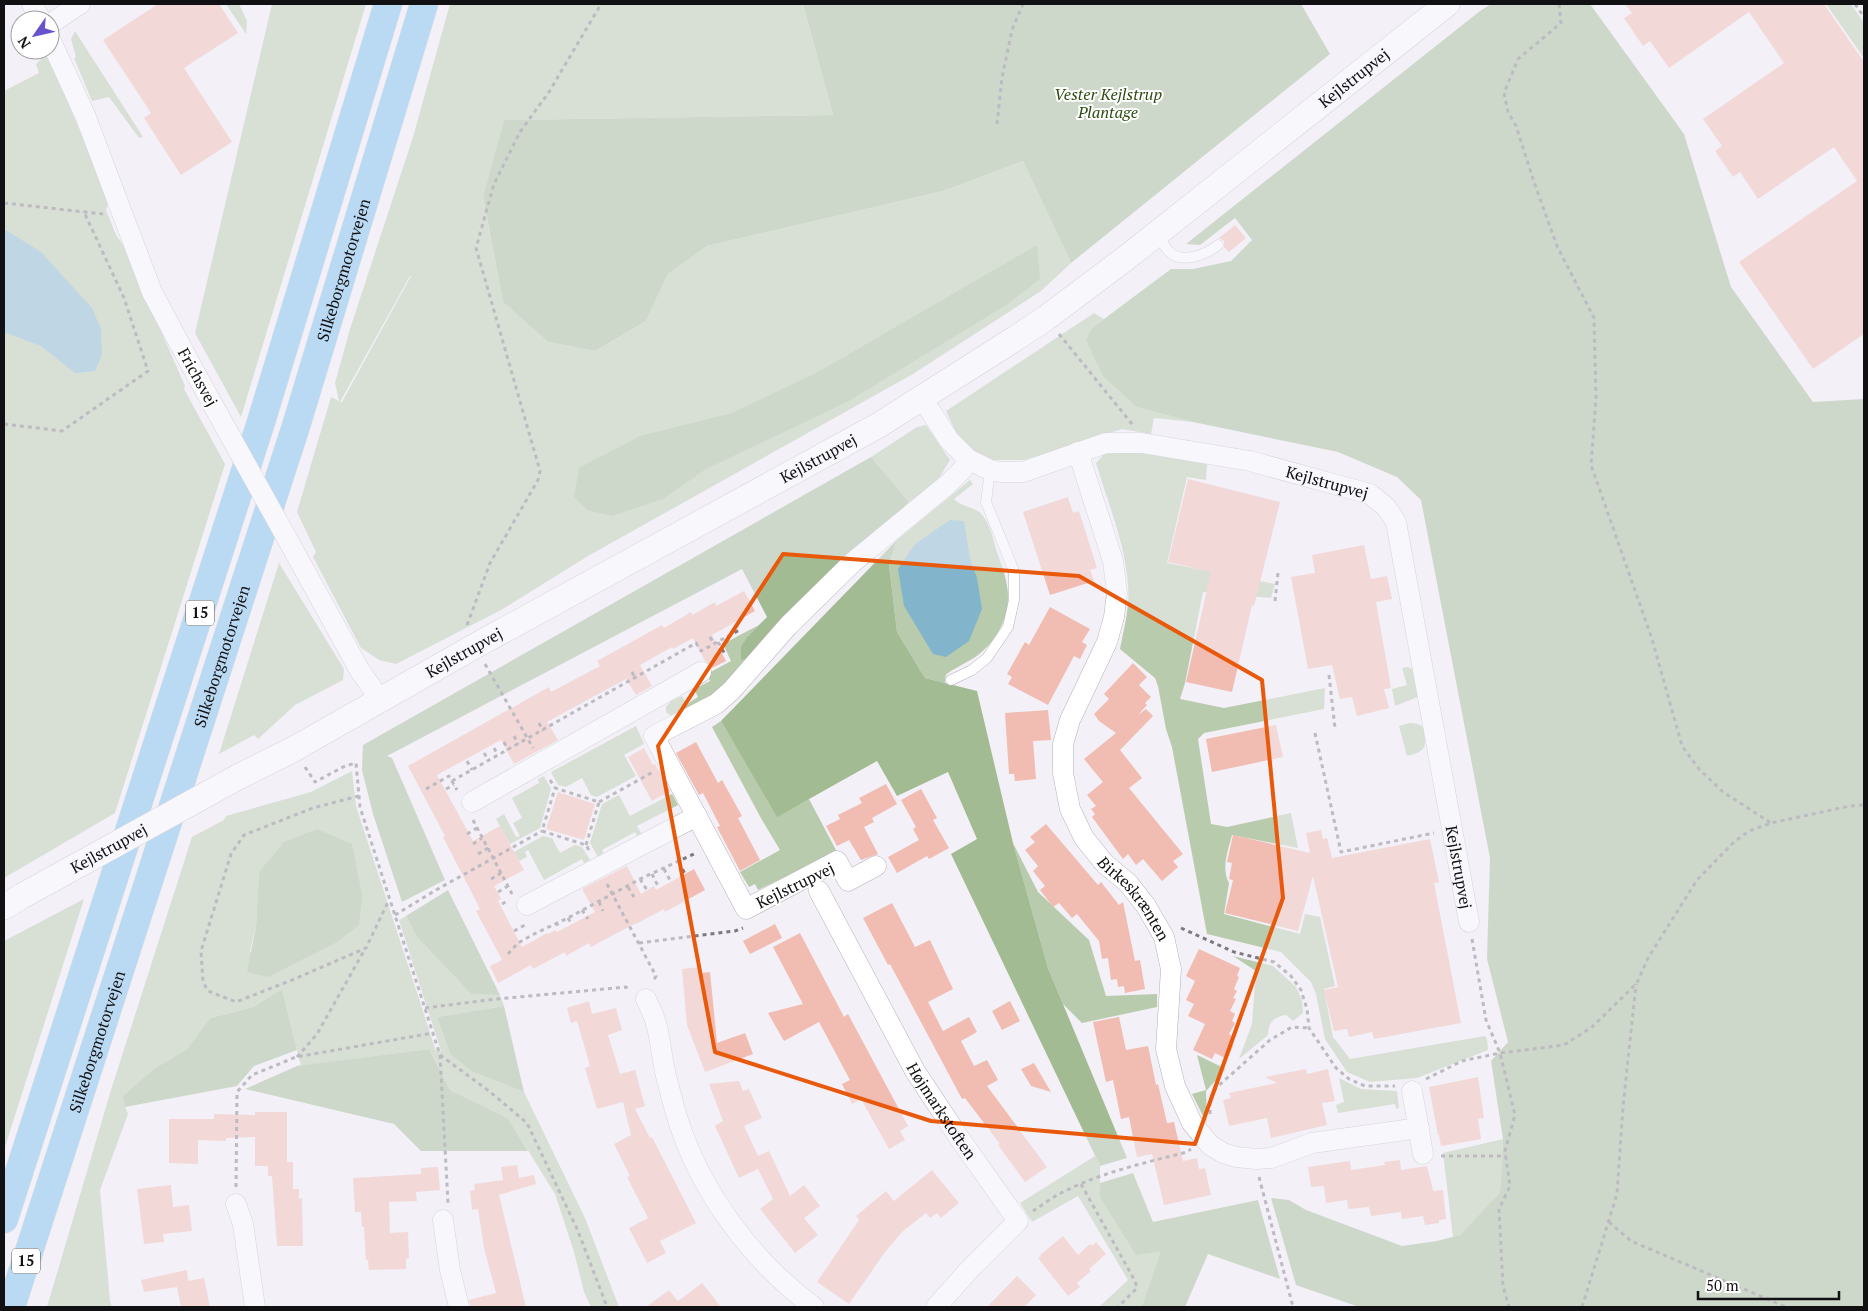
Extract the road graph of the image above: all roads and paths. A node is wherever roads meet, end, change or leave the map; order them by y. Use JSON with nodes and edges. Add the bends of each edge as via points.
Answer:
{"nodes":[{"id":1,"x":80,"y":4,"type":"edge"},
{"id":2,"x":388,"y":4,"type":"edge"},
{"id":3,"x":424,"y":4,"type":"edge"},
{"id":4,"x":601,"y":4,"type":"edge"},
{"id":5,"x":1023,"y":4,"type":"edge"},
{"id":6,"x":1447,"y":4,"type":"edge"},
{"id":7,"x":1559,"y":4,"type":"edge"},
{"id":8,"x":1855,"y":4,"type":"edge"},
{"id":9,"x":60,"y":17,"type":"edge"},
{"id":10,"x":1864,"y":17,"type":"edge"},
{"id":11,"x":60,"y":60,"type":"edge"},
{"id":12,"x":997,"y":124,"type":"dead end"},
{"id":13,"x":4,"y":203,"type":"edge"},
{"id":14,"x":84,"y":212,"type":"junction"},
{"id":15,"x":124,"y":216,"type":"junction"},
{"id":16,"x":1157,"y":234,"type":"junction"},
{"id":17,"x":1218,"y":245,"type":"dead end"},
{"id":18,"x":1046,"y":318,"type":"junction"},
{"id":19,"x":922,"y":398,"type":"junction"},
{"id":20,"x":4,"y":424,"type":"edge"},
{"id":21,"x":1142,"y":443,"type":"junction"},
{"id":22,"x":1078,"y":452,"type":"junction"},
{"id":23,"x":968,"y":459,"type":"junction"},
{"id":24,"x":990,"y":470,"type":"junction"},
{"id":25,"x":1278,"y":573,"type":"dead end"},
{"id":26,"x":1275,"y":601,"type":"dead end"},
{"id":27,"x":741,"y":629,"type":"dead end"},
{"id":28,"x":710,"y":637,"type":"dead end"},
{"id":29,"x":718,"y":642,"type":"junction"},
{"id":30,"x":714,"y":644,"type":"junction"},
{"id":31,"x":475,"y":646,"type":"junction"},
{"id":32,"x":726,"y":656,"type":"dead end"},
{"id":33,"x":632,"y":672,"type":"dead end"},
{"id":34,"x":701,"y":672,"type":"dead end"},
{"id":35,"x":1328,"y":675,"type":"dead end"},
{"id":36,"x":636,"y":678,"type":"junction"},
{"id":37,"x":951,"y":680,"type":"dead end"},
{"id":38,"x":380,"y":699,"type":"junction"},
{"id":39,"x":646,"y":704,"type":"junction"},
{"id":40,"x":539,"y":723,"type":"dead end"},
{"id":41,"x":1335,"y":728,"type":"dead end"},
{"id":42,"x":543,"y":731,"type":"junction"},
{"id":43,"x":665,"y":731,"type":"junction"},
{"id":44,"x":1315,"y":733,"type":"dead end"},
{"id":45,"x":514,"y":736,"type":"dead end"},
{"id":46,"x":528,"y":739,"type":"junction"},
{"id":47,"x":504,"y":742,"type":"dead end"},
{"id":48,"x":518,"y":744,"type":"junction"},
{"id":49,"x":294,"y":748,"type":"junction"},
{"id":50,"x":494,"y":748,"type":"dead end"},
{"id":51,"x":508,"y":750,"type":"junction"},
{"id":52,"x":484,"y":753,"type":"dead end"},
{"id":53,"x":498,"y":755,"type":"junction"},
{"id":54,"x":467,"y":761,"type":"dead end"},
{"id":55,"x":488,"y":761,"type":"junction"},
{"id":56,"x":541,"y":763,"type":"junction"},
{"id":57,"x":669,"y":763,"type":"junction"},
{"id":58,"x":472,"y":770,"type":"junction"},
{"id":59,"x":453,"y":783,"type":"junction"},
{"id":60,"x":555,"y":788,"type":"junction"},
{"id":61,"x":426,"y":789,"type":"dead end"},
{"id":62,"x":446,"y":789,"type":"dead end"},
{"id":63,"x":359,"y":796,"type":"junction"},
{"id":64,"x":599,"y":802,"type":"junction"},
{"id":65,"x":467,"y":804,"type":"junction"},
{"id":66,"x":1864,"y":805,"type":"edge"},
{"id":67,"x":697,"y":816,"type":"junction"},
{"id":68,"x":1771,"y":823,"type":"junction"},
{"id":69,"x":477,"y":828,"type":"junction"},
{"id":70,"x":1452,"y":829,"type":"junction"},
{"id":71,"x":542,"y":831,"type":"junction"},
{"id":72,"x":467,"y":834,"type":"dead end"},
{"id":73,"x":482,"y":838,"type":"junction"},
{"id":74,"x":472,"y":844,"type":"dead end"},
{"id":75,"x":712,"y":844,"type":"junction"},
{"id":76,"x":586,"y":845,"type":"junction"},
{"id":77,"x":488,"y":848,"type":"junction"},
{"id":78,"x":478,"y":854,"type":"dead end"},
{"id":79,"x":493,"y":858,"type":"junction"},
{"id":80,"x":678,"y":862,"type":"junction"},
{"id":81,"x":876,"y":866,"type":"dead end"},
{"id":82,"x":598,"y":867,"type":"junction"},
{"id":83,"x":664,"y":869,"type":"junction"},
{"id":84,"x":501,"y":873,"type":"junction"},
{"id":85,"x":652,"y":874,"type":"junction"},
{"id":86,"x":685,"y":874,"type":"dead end"},
{"id":87,"x":491,"y":878,"type":"dead end"},
{"id":88,"x":640,"y":879,"type":"junction"},
{"id":89,"x":671,"y":882,"type":"dead end"},
{"id":90,"x":508,"y":886,"type":"junction"},
{"id":91,"x":628,"y":887,"type":"junction"},
{"id":92,"x":659,"y":888,"type":"dead end"},
{"id":93,"x":647,"y":890,"type":"dead end"},
{"id":94,"x":498,"y":892,"type":"dead end"},
{"id":95,"x":819,"y":892,"type":"dead end"},
{"id":96,"x":612,"y":894,"type":"junction"},
{"id":97,"x":634,"y":897,"type":"dead end"},
{"id":98,"x":390,"y":899,"type":"junction"},
{"id":99,"x":520,"y":901,"type":"joint"},
{"id":100,"x":13,"y":902,"type":"edge"},
{"id":101,"x":599,"y":902,"type":"junction"},
{"id":102,"x":582,"y":910,"type":"junction"},
{"id":103,"x":604,"y":911,"type":"dead end"},
{"id":104,"x":395,"y":915,"type":"junction"},
{"id":105,"x":568,"y":918,"type":"junction"},
{"id":106,"x":588,"y":919,"type":"dead end"},
{"id":107,"x":556,"y":922,"type":"junction"},
{"id":108,"x":1469,"y":922,"type":"joint"},
{"id":109,"x":571,"y":924,"type":"dead end"},
{"id":110,"x":744,"y":927,"type":"dead end"},
{"id":111,"x":560,"y":929,"type":"dead end"},
{"id":112,"x":1161,"y":930,"type":"junction"},
{"id":113,"x":514,"y":931,"type":"dead end"},
{"id":114,"x":534,"y":934,"type":"junction"},
{"id":115,"x":640,"y":943,"type":"junction"},
{"id":116,"x":366,"y":948,"type":"junction"},
{"id":117,"x":508,"y":954,"type":"dead end"},
{"id":118,"x":1636,"y":983,"type":"junction"},
{"id":119,"x":646,"y":999,"type":"junction"},
{"id":120,"x":425,"y":1008,"type":"junction"},
{"id":121,"x":1309,"y":1028,"type":"junction"},
{"id":122,"x":433,"y":1033,"type":"junction"},
{"id":123,"x":1500,"y":1053,"type":"junction"},
{"id":124,"x":440,"y":1055,"type":"junction"},
{"id":125,"x":296,"y":1057,"type":"junction"},
{"id":126,"x":1411,"y":1086,"type":"junction"},
{"id":127,"x":1419,"y":1128,"type":"junction"},
{"id":128,"x":1204,"y":1138,"type":"junction"},
{"id":129,"x":1423,"y":1154,"type":"joint"},
{"id":130,"x":1506,"y":1156,"type":"junction"},
{"id":131,"x":1256,"y":1160,"type":"junction"},
{"id":132,"x":1081,"y":1184,"type":"junction"},
{"id":133,"x":236,"y":1204,"type":"joint"},
{"id":134,"x":40,"y":1216,"type":"junction"},
{"id":135,"x":4,"y":1219,"type":"edge"},
{"id":136,"x":443,"y":1220,"type":"joint"},
{"id":137,"x":1018,"y":1221,"type":"junction"},
{"id":138,"x":1608,"y":1222,"type":"junction"},
{"id":139,"x":11,"y":1307,"type":"edge"},
{"id":140,"x":15,"y":1307,"type":"edge"},
{"id":141,"x":255,"y":1307,"type":"edge"},
{"id":142,"x":459,"y":1307,"type":"edge"},
{"id":143,"x":607,"y":1307,"type":"edge"},
{"id":144,"x":814,"y":1307,"type":"edge"},
{"id":145,"x":936,"y":1307,"type":"edge"},
{"id":146,"x":1118,"y":1307,"type":"edge"},
{"id":147,"x":1293,"y":1307,"type":"edge"},
{"id":148,"x":1509,"y":1307,"type":"edge"},
{"id":149,"x":1582,"y":1307,"type":"edge"},
{"id":150,"x":1786,"y":1307,"type":"edge"}],
"edges":[{"from":1,"to":9,"type":"street"},
{"from":2,"to":135,"type":"highway","name":"Silkeborgmotorvejen","number":"15","via":[[258,431]]},
{"from":3,"to":134,"type":"highway","name":"Silkeborgmotorvejen","number":"15","via":[[293,435]]},
{"from":4,"to":31,"type":"path","via":[[549,92],[520,132],[494,184],[476,248],[540,471],[538,480],[490,563],[467,626]]},
{"from":5,"to":12,"type":"path","via":[[1012,30]]},
{"from":6,"to":16,"type":"street","name":"Kejlstrupvej"},
{"from":7,"to":68,"type":"path","via":[[1560,23],[1518,59],[1504,93],[1557,246],[1594,318],[1596,399],[1591,465],[1652,639],[1682,746],[1699,769],[1723,792]]},
{"from":8,"to":10,"type":"path"},
{"from":11,"to":15,"type":"street","name":"Frichsvej","via":[[86,115]]},
{"from":13,"to":14,"type":"path"},
{"from":14,"to":15,"type":"path"},
{"from":14,"to":20,"type":"path","via":[[124,298],[148,371],[62,431]]},
{"from":15,"to":38,"type":"street","name":"Frichsvej","bridge":true,"via":[[152,292],[360,670]]},
{"from":16,"to":17,"type":"lane","via":[[1171,254],[1179,257],[1201,255]]},
{"from":16,"to":18,"type":"street","name":"Kejlstrupvej"},
{"from":18,"to":19,"type":"street","name":"Kejlstrupvej"},
{"from":18,"to":21,"type":"path","via":[[1139,434]]},
{"from":19,"to":23,"type":"street","name":"Kejlstrupvej","via":[[949,440]]},
{"from":19,"to":31,"type":"street","name":"Kejlstrupvej","via":[[879,425]]},
{"from":21,"to":22,"type":"street","name":"Kejlstrupvej","via":[[1106,443]]},
{"from":21,"to":70,"type":"street","name":"Kejlstrupvej","via":[[1250,460],[1370,494],[1386,507],[1396,522]]},
{"from":22,"to":24,"type":"street","name":"Kejlstrupvej","via":[[1023,472]]},
{"from":22,"to":112,"type":"street","name":"Birkeskrænten","via":[[1113,561],[1117,593],[1107,642],[1070,720],[1063,744],[1063,773],[1070,809],[1084,838],[1105,864],[1128,883]]},
{"from":23,"to":24,"type":"street","name":"Kejlstrupvej"},
{"from":23,"to":43,"type":"street","via":[[948,484],[852,563],[788,626],[731,692],[716,704]]},
{"from":24,"to":37,"type":"lane","via":[[986,502],[1014,571],[1014,600],[1008,627],[987,658]]},
{"from":25,"to":26,"type":"path"},
{"from":27,"to":29,"type":"path"},
{"from":28,"to":30,"type":"path"},
{"from":29,"to":30,"type":"path"},
{"from":29,"to":32,"type":"path"},
{"from":30,"to":36,"type":"path","via":[[701,651],[696,643]]},
{"from":31,"to":38,"type":"street","name":"Kejlstrupvej"},
{"from":31,"to":46,"type":"path"},
{"from":33,"to":36,"type":"path"},
{"from":34,"to":39,"type":"street"},
{"from":35,"to":41,"type":"path"},
{"from":36,"to":42,"type":"path"},
{"from":38,"to":49,"type":"street","name":"Kejlstrupvej"},
{"from":39,"to":43,"type":"street"},
{"from":39,"to":56,"type":"street"},
{"from":40,"to":42,"type":"path"},
{"from":42,"to":46,"type":"path"},
{"from":43,"to":57,"type":"street","name":"Kejlstrupvej","via":[[654,736]]},
{"from":44,"to":70,"type":"path","via":[[1341,852]]},
{"from":45,"to":48,"type":"path"},
{"from":46,"to":48,"type":"path"},
{"from":46,"to":56,"type":"path"},
{"from":47,"to":51,"type":"path"},
{"from":48,"to":51,"type":"path"},
{"from":49,"to":63,"type":"path","via":[[315,782],[356,763]]},
{"from":49,"to":100,"type":"street","name":"Kejlstrupvej","bridge":true},
{"from":50,"to":53,"type":"path"},
{"from":51,"to":53,"type":"path"},
{"from":52,"to":55,"type":"path"},
{"from":53,"to":55,"type":"path"},
{"from":54,"to":58,"type":"path"},
{"from":55,"to":58,"type":"path"},
{"from":56,"to":60,"type":"path"},
{"from":56,"to":65,"type":"street"},
{"from":57,"to":64,"type":"path"},
{"from":57,"to":67,"type":"street","name":"Kejlstrupvej"},
{"from":58,"to":59,"type":"path"},
{"from":59,"to":61,"type":"path","via":[[449,776]]},
{"from":59,"to":62,"type":"path"},
{"from":59,"to":65,"type":"path"},
{"from":60,"to":64,"type":"path"},
{"from":60,"to":71,"type":"path"},
{"from":63,"to":98,"type":"path"},
{"from":63,"to":116,"type":"path","via":[[313,808],[244,835],[231,854],[201,951],[203,982],[208,991],[236,1002]]},
{"from":64,"to":76,"type":"path"},
{"from":65,"to":69,"type":"path"},
{"from":66,"to":68,"type":"path"},
{"from":67,"to":75,"type":"street","name":"Kejlstrupvej"},
{"from":67,"to":82,"type":"street"},
{"from":68,"to":118,"type":"path","via":[[1749,831],[1734,842],[1697,880]]},
{"from":69,"to":72,"type":"path"},
{"from":69,"to":73,"type":"path"},
{"from":70,"to":108,"type":"street","name":"Kejlstrupvej"},
{"from":71,"to":76,"type":"path"},
{"from":71,"to":79,"type":"path"},
{"from":73,"to":74,"type":"path"},
{"from":73,"to":77,"type":"path"},
{"from":75,"to":80,"type":"path"},
{"from":75,"to":81,"type":"street","name":"Kejlstrupvej","via":[[746,909],[837,861],[848,881]]},
{"from":76,"to":82,"type":"path"},
{"from":77,"to":78,"type":"path"},
{"from":77,"to":79,"type":"path"},
{"from":79,"to":84,"type":"path"},
{"from":79,"to":104,"type":"path"},
{"from":80,"to":83,"type":"path"},
{"from":80,"to":86,"type":"path"},
{"from":82,"to":96,"type":"path"},
{"from":82,"to":99,"type":"street"},
{"from":83,"to":85,"type":"path"},
{"from":83,"to":89,"type":"path"},
{"from":84,"to":87,"type":"path"},
{"from":84,"to":90,"type":"path"},
{"from":85,"to":88,"type":"path"},
{"from":85,"to":92,"type":"path"},
{"from":88,"to":91,"type":"path"},
{"from":88,"to":93,"type":"path"},
{"from":90,"to":94,"type":"path"},
{"from":90,"to":99,"type":"path"},
{"from":91,"to":96,"type":"path"},
{"from":91,"to":97,"type":"path"},
{"from":95,"to":137,"type":"street","name":"Højmarkstoften","via":[[915,1071]]},
{"from":96,"to":101,"type":"path"},
{"from":96,"to":115,"type":"path"},
{"from":98,"to":104,"type":"path"},
{"from":98,"to":116,"type":"path"},
{"from":101,"to":102,"type":"path"},
{"from":101,"to":103,"type":"path"},
{"from":102,"to":105,"type":"path"},
{"from":102,"to":106,"type":"path"},
{"from":104,"to":120,"type":"path"},
{"from":105,"to":107,"type":"path"},
{"from":105,"to":109,"type":"path"},
{"from":107,"to":111,"type":"path"},
{"from":107,"to":114,"type":"path"},
{"from":108,"to":123,"type":"path","via":[[1486,1020]]},
{"from":110,"to":115,"type":"path","via":[[735,931]]},
{"from":112,"to":121,"type":"path","via":[[1174,924],[1234,952],[1274,962],[1291,976],[1301,990]]},
{"from":112,"to":128,"type":"street","name":"Birkeskrænten","via":[[1171,969],[1166,1049],[1175,1086],[1192,1123]]},
{"from":113,"to":114,"type":"path","via":[[528,923]]},
{"from":114,"to":117,"type":"path","via":[[518,943]]},
{"from":115,"to":119,"type":"path","via":[[656,976]]},
{"from":116,"to":125,"type":"path","via":[[317,1034]]},
{"from":118,"to":123,"type":"path","via":[[1592,1027],[1564,1045]]},
{"from":118,"to":138,"type":"path","via":[[1617,1194]]},
{"from":119,"to":120,"type":"path","via":[[626,987]]},
{"from":119,"to":144,"type":"street","via":[[657,1025],[666,1076],[680,1125],[700,1172],[726,1216],[757,1256],[793,1292]]},
{"from":120,"to":122,"type":"path"},
{"from":121,"to":126,"type":"path","via":[[1336,1068],[1349,1079],[1365,1086]]},
{"from":121,"to":128,"type":"path","via":[[1292,1027],[1270,1040],[1216,1088],[1210,1100],[1210,1118],[1214,1128]]},
{"from":122,"to":124,"type":"path"},
{"from":122,"to":125,"type":"path"},
{"from":123,"to":126,"type":"path","via":[[1462,1061]]},
{"from":123,"to":130,"type":"path","via":[[1515,1115]]},
{"from":124,"to":136,"type":"path","via":[[449,1210]]},
{"from":124,"to":143,"type":"path","via":[[527,1123],[578,1231]]},
{"from":125,"to":133,"type":"path","via":[[252,1075],[237,1092]]},
{"from":126,"to":127,"type":"street"},
{"from":127,"to":129,"type":"street"},
{"from":127,"to":131,"type":"street","name":"Birkeskrænten","via":[[1312,1143]]},
{"from":128,"to":131,"type":"street","name":"Birkeskrænten","via":[[1223,1153]]},
{"from":128,"to":132,"type":"path","via":[[1188,1152],[1131,1166]]},
{"from":129,"to":130,"type":"path"},
{"from":130,"to":148,"type":"path","via":[[1510,1186],[1499,1209],[1503,1286]]},
{"from":131,"to":147,"type":"path"},
{"from":132,"to":137,"type":"path"},
{"from":132,"to":146,"type":"path","via":[[1135,1281],[1137,1288]]},
{"from":133,"to":141,"type":"street","via":[[243,1224]]},
{"from":134,"to":139,"type":"highway","name":"Silkeborgmotorvejen","number":"15"},
{"from":134,"to":140,"type":"highway"},
{"from":136,"to":142,"type":"street"},
{"from":137,"to":145,"type":"street"},
{"from":138,"to":149,"type":"path"},
{"from":138,"to":150,"type":"path","via":[[1631,1241]]}]}
